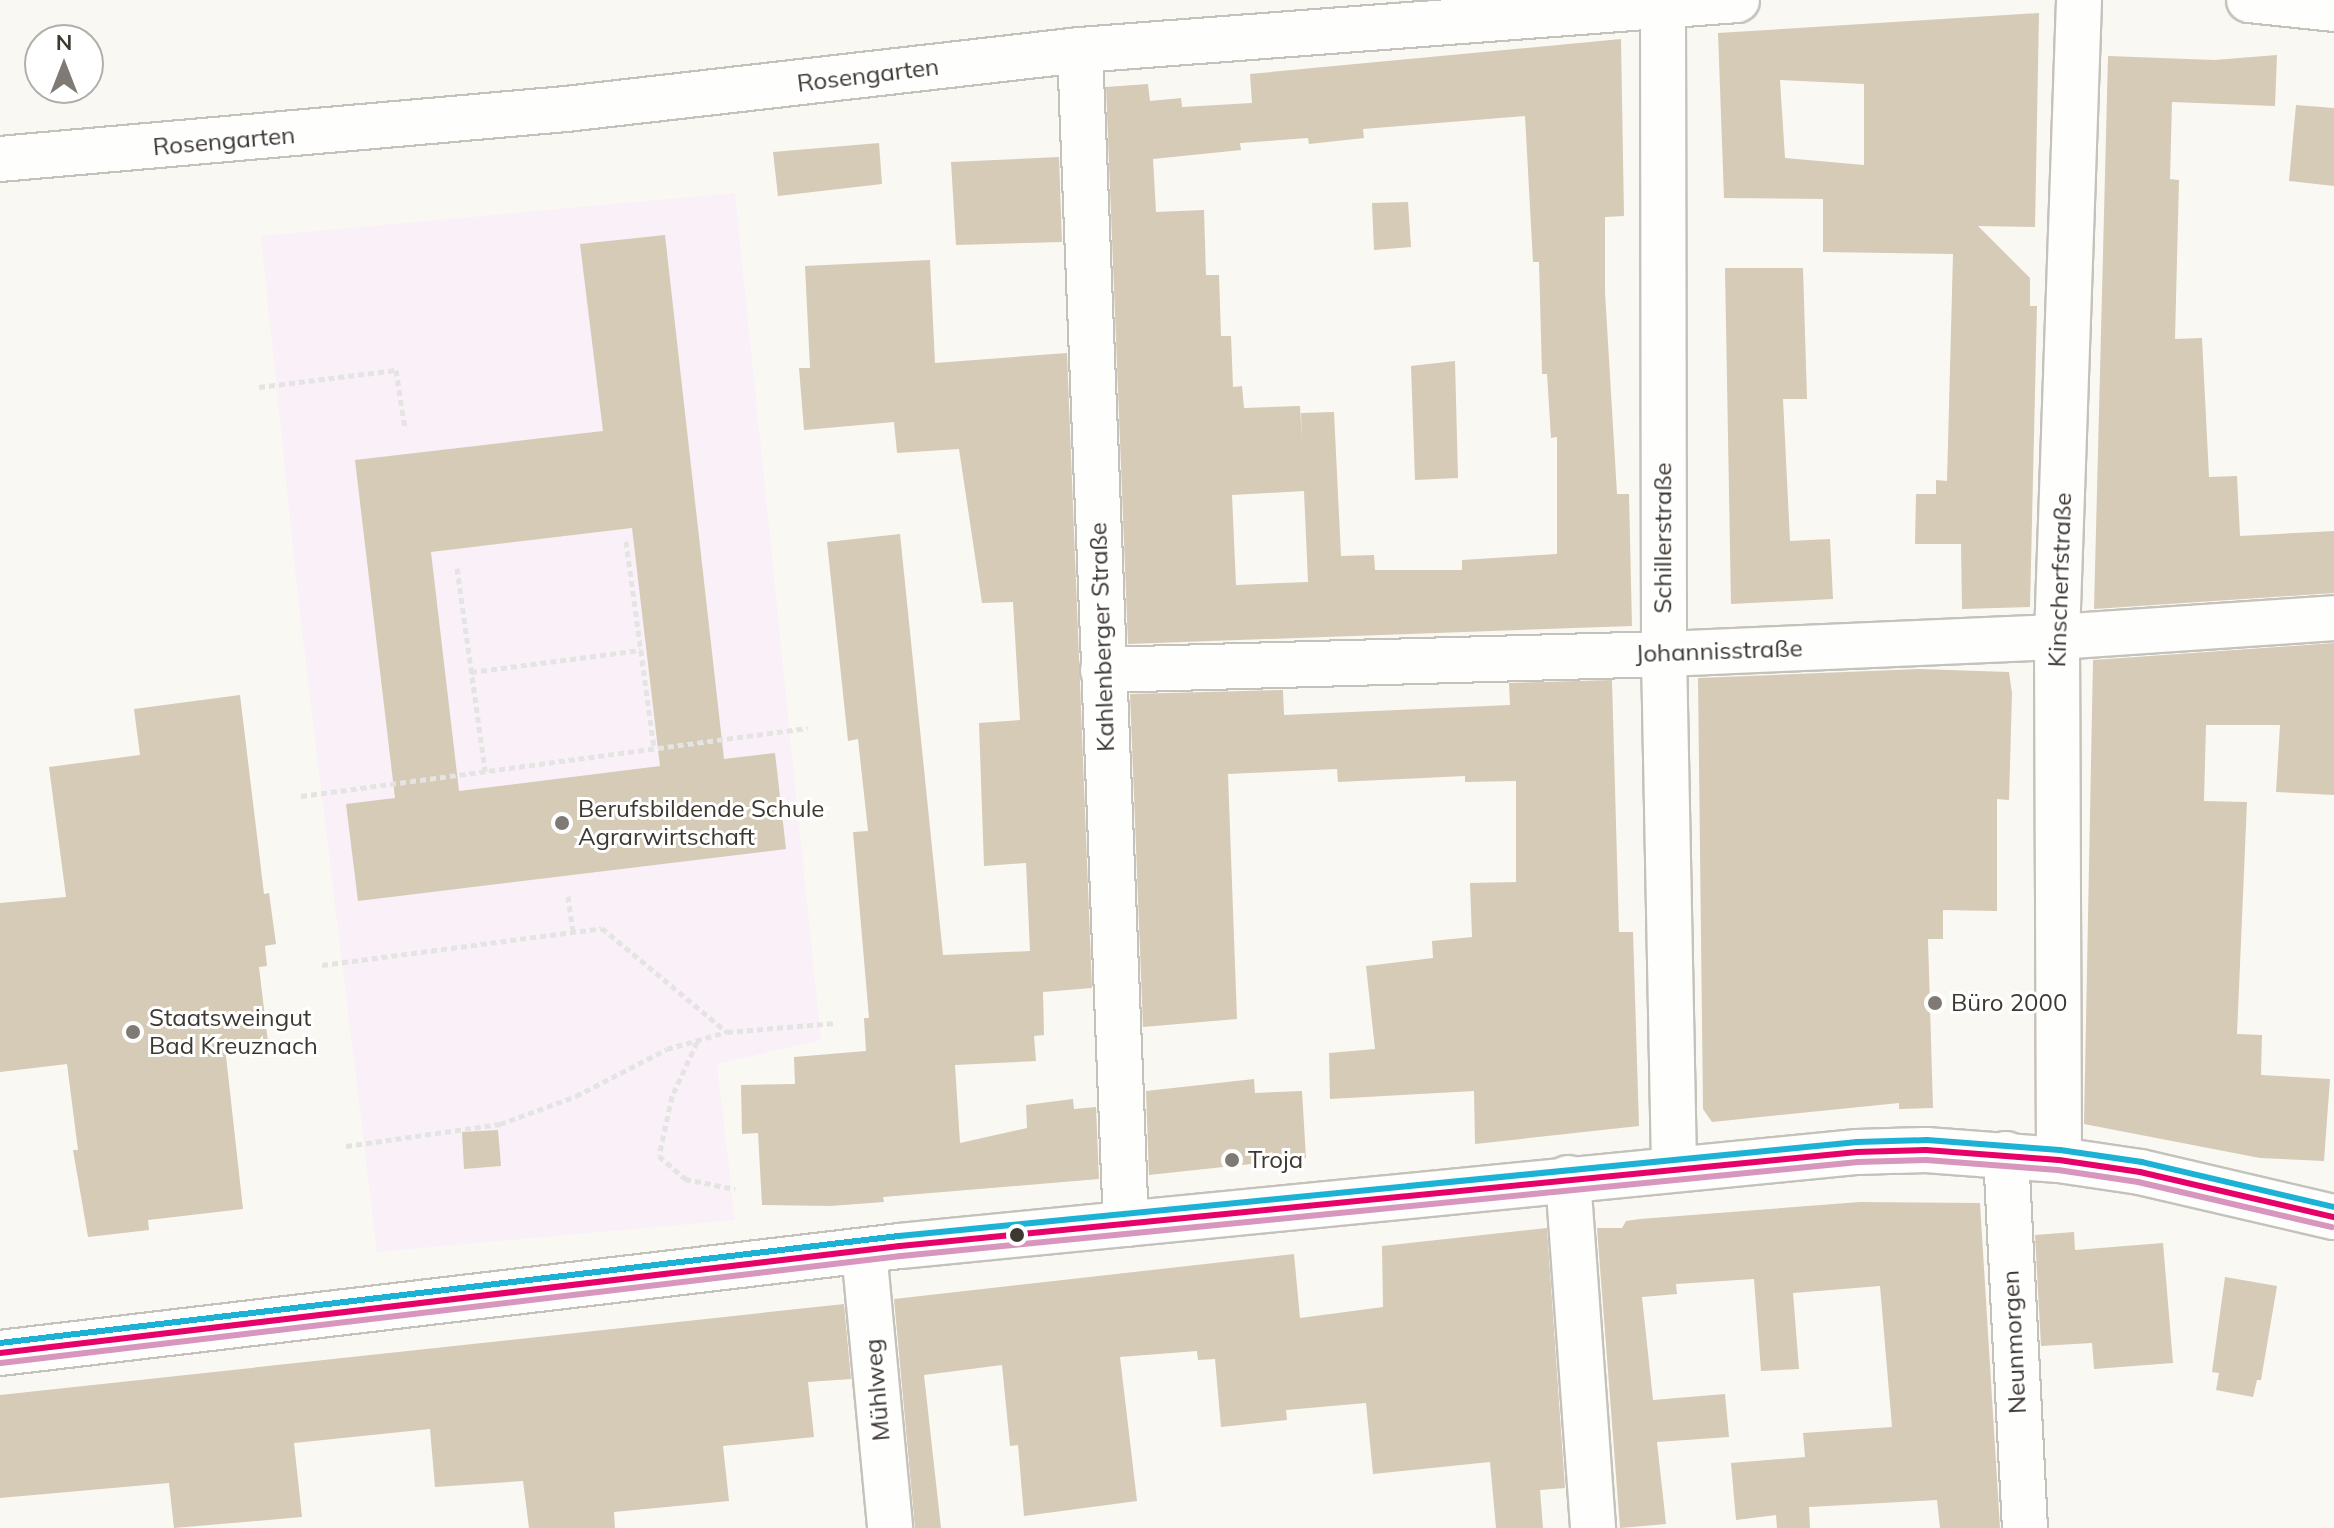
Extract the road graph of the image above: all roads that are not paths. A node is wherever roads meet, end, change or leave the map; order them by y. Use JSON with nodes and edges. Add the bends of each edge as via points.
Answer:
{"nodes":[{"id":1,"x":1737,"y":0,"type":"edge"},
{"id":2,"x":2079,"y":0,"type":"edge"},
{"id":3,"x":2249,"y":0,"type":"edge"},
{"id":4,"x":1663,"y":6,"type":"junction"},
{"id":5,"x":2334,"y":9,"type":"edge"},
{"id":6,"x":1080,"y":50,"type":"junction"},
{"id":7,"x":0,"y":159,"type":"edge"},
{"id":8,"x":2334,"y":618,"type":"edge"},
{"id":9,"x":2057,"y":637,"type":"junction"},
{"id":10,"x":1664,"y":654,"type":"junction"},
{"id":11,"x":1103,"y":670,"type":"junction"},
{"id":12,"x":2006,"y":1154,"type":"junction"},
{"id":13,"x":2059,"y":1160,"type":"junction"},
{"id":14,"x":1674,"y":1166,"type":"junction"},
{"id":15,"x":1568,"y":1178,"type":"junction"},
{"id":16,"x":2334,"y":1217,"type":"edge"},
{"id":17,"x":1126,"y":1224,"type":"junction"},
{"id":18,"x":864,"y":1251,"type":"junction"},
{"id":19,"x":0,"y":1353,"type":"edge"},
{"id":20,"x":890,"y":1528,"type":"edge"},
{"id":21,"x":1593,"y":1528,"type":"edge"},
{"id":22,"x":2025,"y":1528,"type":"edge"}],
"edges":[{"from":1,"to":4,"type":"street","name":"Rosengarten"},
{"from":2,"to":9,"type":"street","name":"Kinscherfstraße"},
{"from":3,"to":5,"type":"street"},
{"from":4,"to":6,"type":"street","name":"Rosengarten"},
{"from":4,"to":10,"type":"street","name":"Schillerstraße"},
{"from":6,"to":7,"type":"street","name":"Rosengarten","via":[[566,109]]},
{"from":6,"to":11,"type":"street","name":"Kahlenberger Straße"},
{"from":8,"to":9,"type":"street","name":"Johannisstraße"},
{"from":9,"to":10,"type":"street","name":"Johannisstraße"},
{"from":9,"to":13,"type":"street","name":"Kinscherfstraße"},
{"from":10,"to":11,"type":"street","name":"Johannisstraße"},
{"from":10,"to":14,"type":"street","name":"Schillerstraße"},
{"from":11,"to":17,"type":"street","name":"Kahlenberger Straße"},
{"from":12,"to":13,"type":"street"},
{"from":12,"to":14,"type":"street","via":[[1857,1152]]},
{"from":12,"to":22,"type":"street","name":"Neunmorgen"},
{"from":13,"to":16,"type":"street","via":[[2140,1172]]},
{"from":14,"to":15,"type":"street"},
{"from":15,"to":17,"type":"street"},
{"from":15,"to":21,"type":"street"},
{"from":17,"to":18,"type":"street"},
{"from":18,"to":19,"type":"street"},
{"from":18,"to":20,"type":"street","name":"Mühlweg"}]}
